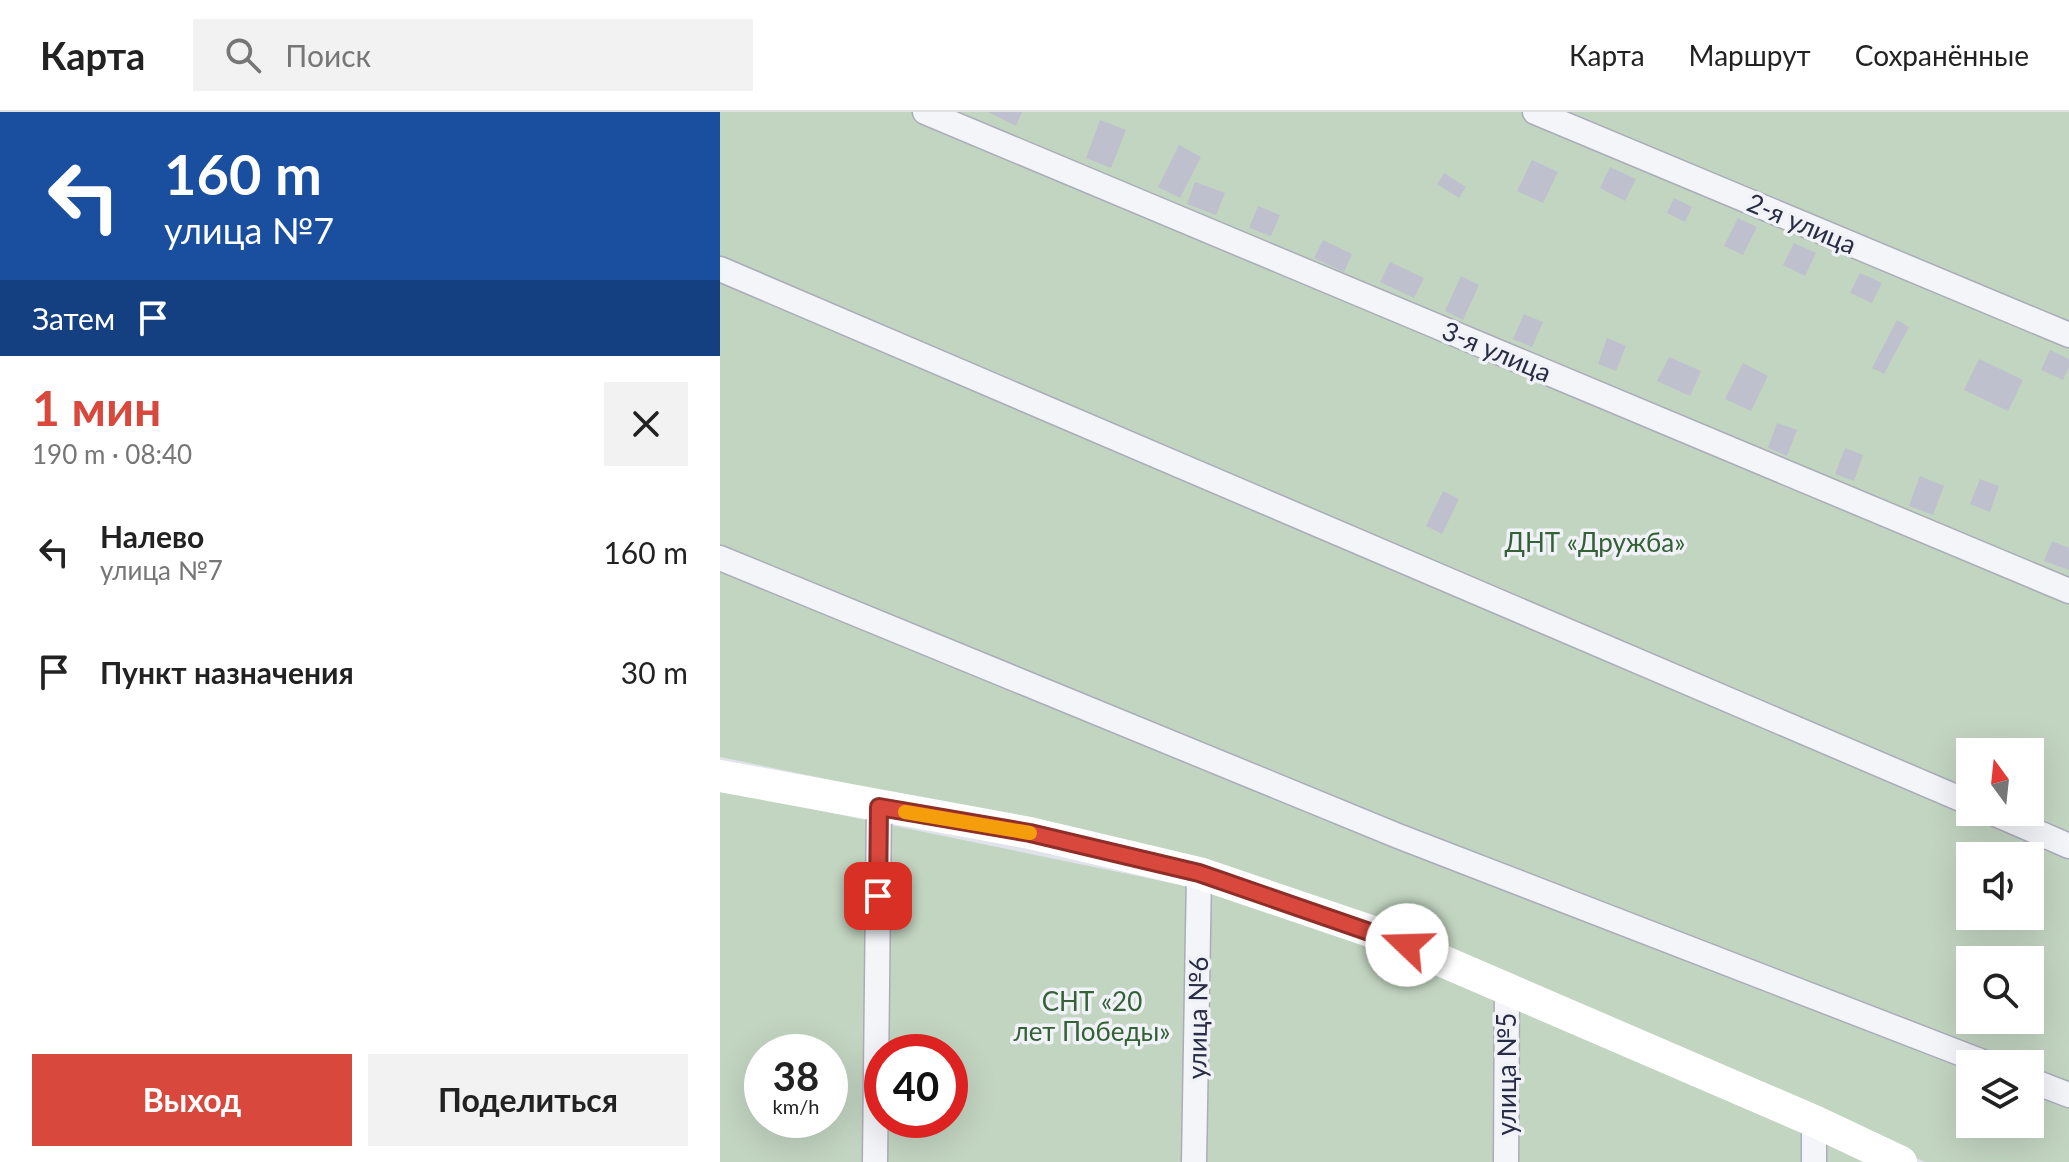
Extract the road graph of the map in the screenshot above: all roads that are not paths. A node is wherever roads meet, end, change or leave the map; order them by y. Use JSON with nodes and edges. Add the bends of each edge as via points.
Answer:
{"nodes":[{"id":1,"x":925,"y":112,"type":"edge"},
{"id":2,"x":1535,"y":112,"type":"edge"},
{"id":3,"x":720,"y":269,"type":"edge"},
{"id":4,"x":2069,"y":335,"type":"edge"},
{"id":5,"x":720,"y":558,"type":"edge"},
{"id":6,"x":2069,"y":591,"type":"edge"},
{"id":7,"x":720,"y":776,"type":"edge"},
{"id":8,"x":1956,"y":797,"type":"edge"},
{"id":9,"x":879,"y":807,"type":"junction"},
{"id":10,"x":2023,"y":826,"type":"edge"},
{"id":11,"x":2069,"y":846,"type":"edge"},
{"id":12,"x":1199,"y":873,"type":"junction"},
{"id":13,"x":1507,"y":987,"type":"junction"},
{"id":14,"x":1956,"y":1052,"type":"edge"},
{"id":15,"x":2044,"y":1085,"type":"edge"},
{"id":16,"x":2069,"y":1095,"type":"edge"},
{"id":17,"x":1814,"y":1121,"type":"junction"},
{"id":18,"x":875,"y":1162,"type":"edge"},
{"id":19,"x":1194,"y":1162,"type":"edge"},
{"id":20,"x":1506,"y":1162,"type":"edge"},
{"id":21,"x":1814,"y":1162,"type":"edge"},
{"id":22,"x":1901,"y":1162,"type":"edge"}],
"edges":[{"from":1,"to":6,"type":"street","name":"3-я улица"},
{"from":2,"to":4,"type":"street","name":"2-я улица"},
{"from":3,"to":8,"type":"street"},
{"from":5,"to":14,"type":"street","via":[[1398,836]]},
{"from":7,"to":9,"type":"street"},
{"from":9,"to":12,"type":"street","via":[[1030,833]]},
{"from":9,"to":18,"type":"street"},
{"from":10,"to":11,"type":"street"},
{"from":12,"to":13,"type":"street","via":[[1382,935]]},
{"from":12,"to":19,"type":"street","name":"улица №6"},
{"from":13,"to":17,"type":"street"},
{"from":13,"to":20,"type":"street","name":"улица №5"},
{"from":15,"to":16,"type":"street"},
{"from":17,"to":21,"type":"street"},
{"from":17,"to":22,"type":"street"}]}
